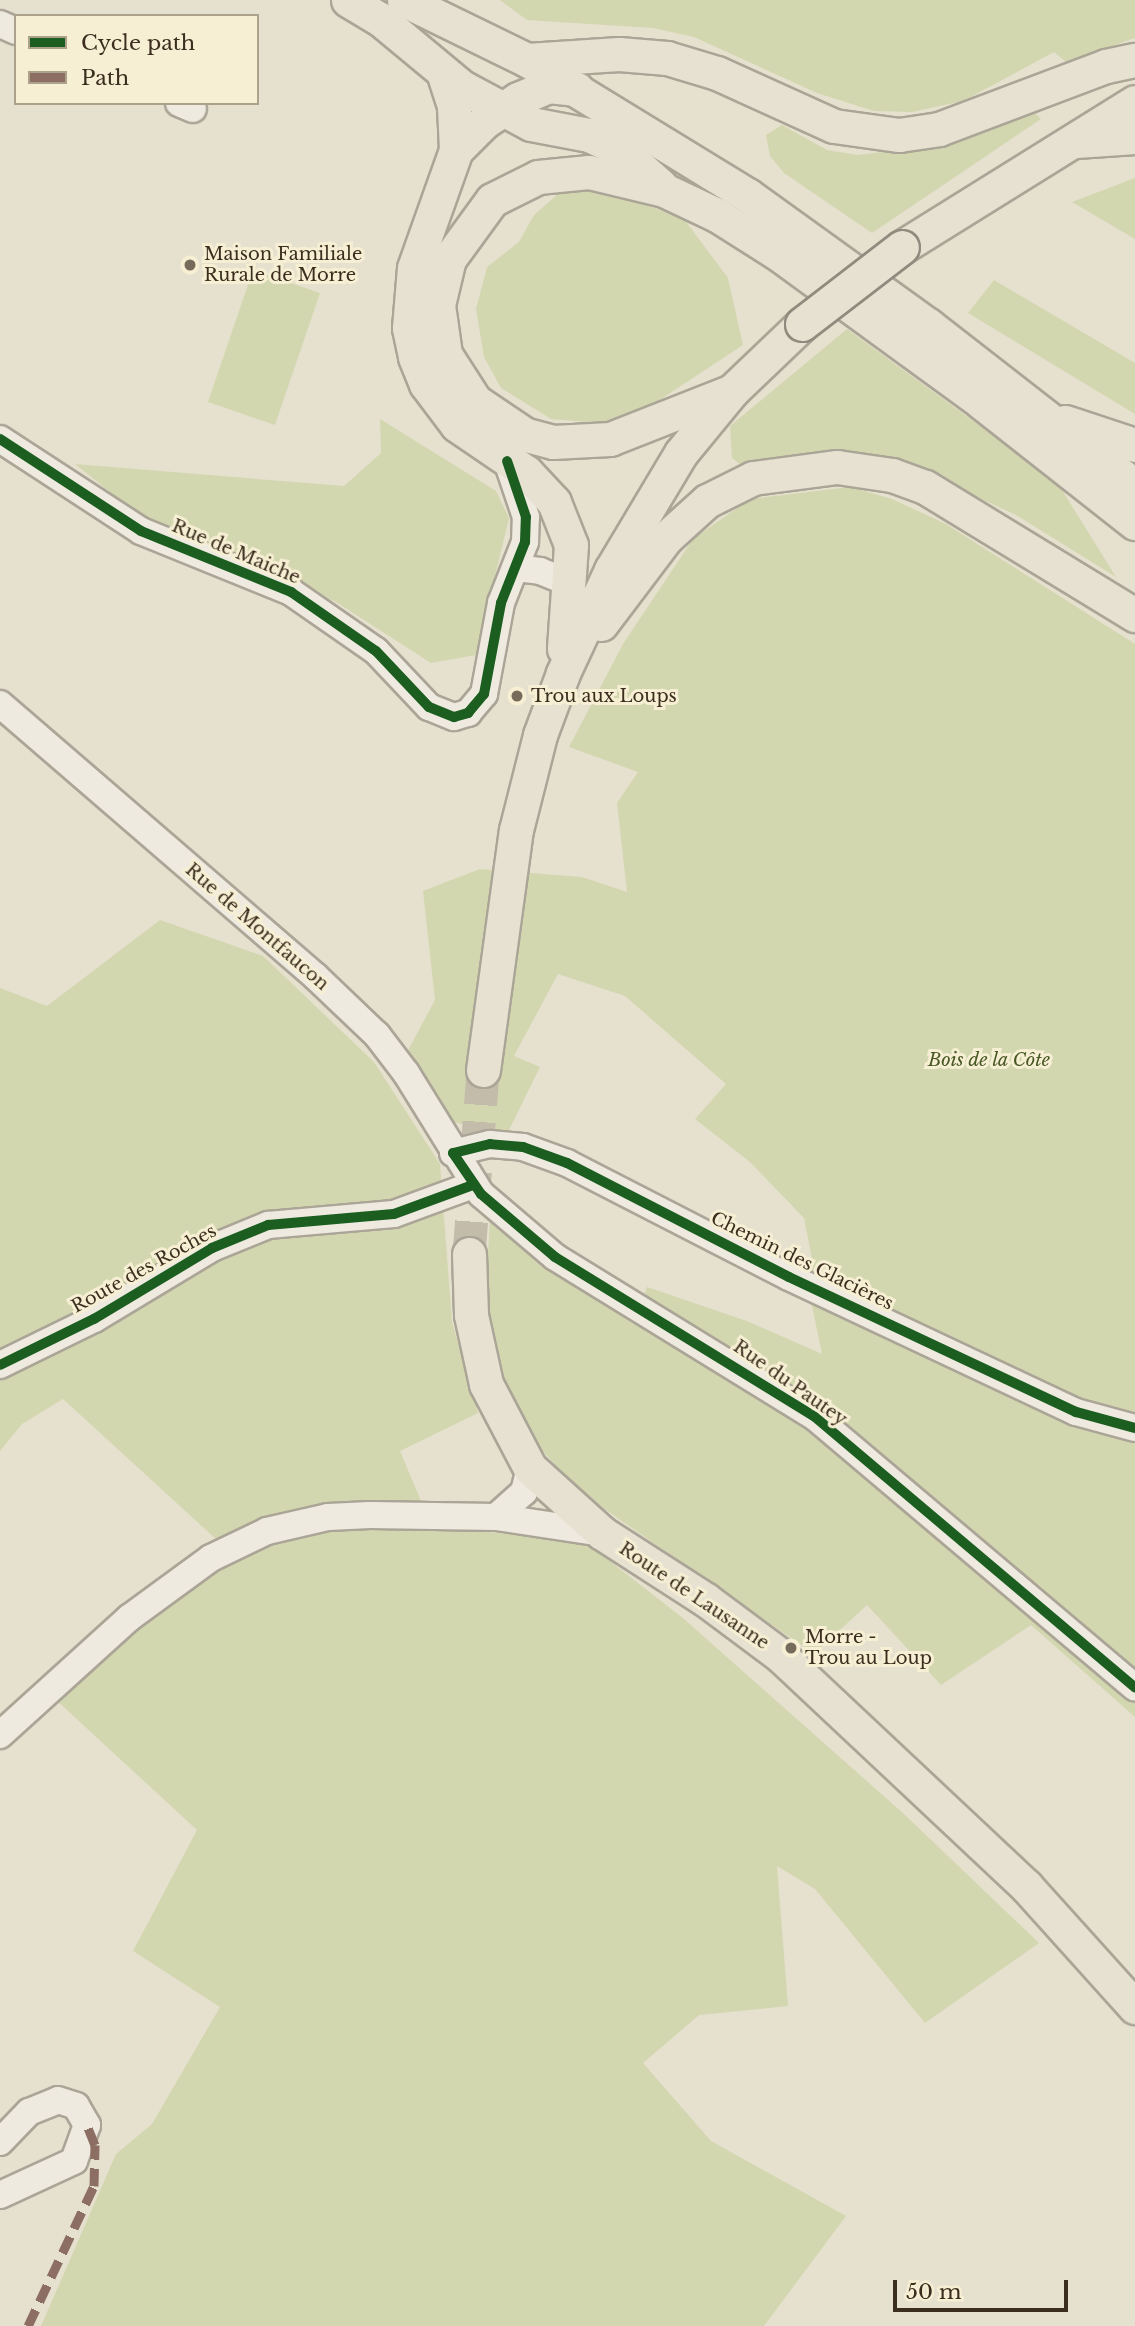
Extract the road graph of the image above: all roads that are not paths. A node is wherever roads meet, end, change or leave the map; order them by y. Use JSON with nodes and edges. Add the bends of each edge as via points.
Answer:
{"nodes":[{"id":1,"x":348,"y":0,"type":"edge"},
{"id":2,"x":404,"y":0,"type":"edge"},
{"id":3,"x":527,"y":60,"type":"junction"},
{"id":4,"x":1135,"y":60,"type":"edge"},
{"id":5,"x":444,"y":75,"type":"junction"},
{"id":6,"x":577,"y":89,"type":"junction"},
{"id":7,"x":1135,"y":102,"type":"edge"},
{"id":8,"x":502,"y":109,"type":"junction"},
{"id":9,"x":1135,"y":137,"type":"edge"},
{"id":10,"x":1070,"y":142,"type":"junction"},
{"id":11,"x":456,"y":150,"type":"junction"},
{"id":12,"x":664,"y":190,"type":"junction"},
{"id":13,"x":732,"y":391,"type":"junction"},
{"id":14,"x":1046,"y":415,"type":"junction"},
{"id":15,"x":0,"y":439,"type":"edge"},
{"id":16,"x":1135,"y":444,"type":"edge"},
{"id":17,"x":507,"y":461,"type":"junction"},
{"id":18,"x":1135,"y":486,"type":"edge"},
{"id":19,"x":1135,"y":523,"type":"edge"},
{"id":20,"x":516,"y":568,"type":"junction"},
{"id":21,"x":570,"y":583,"type":"junction"},
{"id":22,"x":1135,"y":615,"type":"edge"},
{"id":23,"x":563,"y":673,"type":"junction"},
{"id":24,"x":0,"y":704,"type":"edge"},
{"id":25,"x":483,"y":1070,"type":"tunnel mouth"},
{"id":26,"x":453,"y":1153,"type":"junction"},
{"id":27,"x":473,"y":1185,"type":"junction"},
{"id":28,"x":469,"y":1254,"type":"tunnel mouth"},
{"id":29,"x":0,"y":1365,"type":"edge"},
{"id":30,"x":1135,"y":1428,"type":"edge"},
{"id":31,"x":530,"y":1468,"type":"junction"},
{"id":32,"x":496,"y":1517,"type":"junction"},
{"id":33,"x":602,"y":1533,"type":"junction"},
{"id":34,"x":1135,"y":1687,"type":"edge"},
{"id":35,"x":0,"y":1735,"type":"edge"},
{"id":36,"x":1132,"y":2009,"type":"edge"},
{"id":37,"x":0,"y":2142,"type":"edge"},
{"id":38,"x":0,"y":2195,"type":"edge"}],
"edges":[{"from":1,"to":5,"type":"main road","via":[[380,19]]},
{"from":2,"to":3,"type":"main road"},
{"from":3,"to":4,"type":"main road","via":[[619,54],[667,58],[717,74],[834,126],[899,135],[939,129],[1106,66]]},
{"from":3,"to":6,"type":"main road"},
{"from":5,"to":8,"type":"main road"},
{"from":5,"to":11,"type":"main road","via":[[457,123]]},
{"from":6,"to":8,"type":"main road","via":[[548,86]]},
{"from":6,"to":14,"type":"main road","via":[[771,212]]},
{"from":7,"to":10,"type":"main road"},
{"from":8,"to":11,"type":"main road"},
{"from":8,"to":12,"type":"main road","via":[[531,124],[589,135],[618,149]]},
{"from":9,"to":10,"type":"main road"},
{"from":10,"to":13,"type":"main road","bridge":true,"via":[[902,247],[802,324]]},
{"from":11,"to":17,"type":"main road","via":[[414,268],[409,328],[415,357],[440,407]]},
{"from":12,"to":13,"type":"main road","via":[[589,172],[560,173],[515,185],[492,200],[460,238],[441,282],[438,305],[446,354],[463,386],[497,420],[553,442],[583,443],[631,433]]},
{"from":12,"to":19,"type":"main road","via":[[717,215],[777,253],[981,402]]},
{"from":13,"to":23,"type":"main road","via":[[681,453],[643,514]]},
{"from":14,"to":16,"type":"main road"},
{"from":14,"to":18,"type":"main road"},
{"from":15,"to":20,"type":"street","name":"Rue de Maiche","via":[[141,531],[291,592],[376,651],[439,715],[468,713],[484,694],[501,603]]},
{"from":17,"to":20,"type":"street","name":"Rue de Maiche","via":[[526,517],[525,542]]},
{"from":17,"to":21,"type":"main road","via":[[539,483],[559,513],[571,545]]},
{"from":20,"to":21,"type":"street","via":[[540,571]]},
{"from":21,"to":23,"type":"main road"},
{"from":22,"to":23,"type":"main road","via":[[925,488],[863,469],[807,468],[753,478],[699,508],[666,538]]},
{"from":23,"to":25,"type":"main road","via":[[530,767],[513,842]]},
{"from":24,"to":26,"type":"street","name":"Rue de Montfaucon","via":[[316,976],[377,1035],[406,1073]]},
{"from":26,"to":27,"type":"street","name":"Rue de Montfaucon"},
{"from":26,"to":30,"type":"street","name":"Chemin des Glacières","via":[[490,1144],[523,1147],[567,1163],[789,1277],[1076,1412]]},
{"from":27,"to":29,"type":"street","name":"Route des Roches","via":[[394,1214],[268,1225],[212,1248],[94,1319]]},
{"from":27,"to":34,"type":"street","name":"Rue du Pautey","via":[[555,1257],[815,1417]]},
{"from":28,"to":31,"type":"main road","name":"Route de Lausanne","via":[[471,1315],[486,1384]]},
{"from":31,"to":32,"type":"street","via":[[524,1492]]},
{"from":31,"to":33,"type":"main road","name":"Route de Lausanne"},
{"from":32,"to":33,"type":"street"},
{"from":32,"to":35,"type":"street","via":[[328,1517],[248,1539],[211,1558],[129,1618]]},
{"from":33,"to":36,"type":"main road","name":"Route de Lausanne","via":[[715,1606],[781,1656],[1026,1886]]},
{"from":37,"to":38,"type":"street","via":[[29,2112],[58,2100],[76,2106],[87,2125],[74,2161]]}]}
